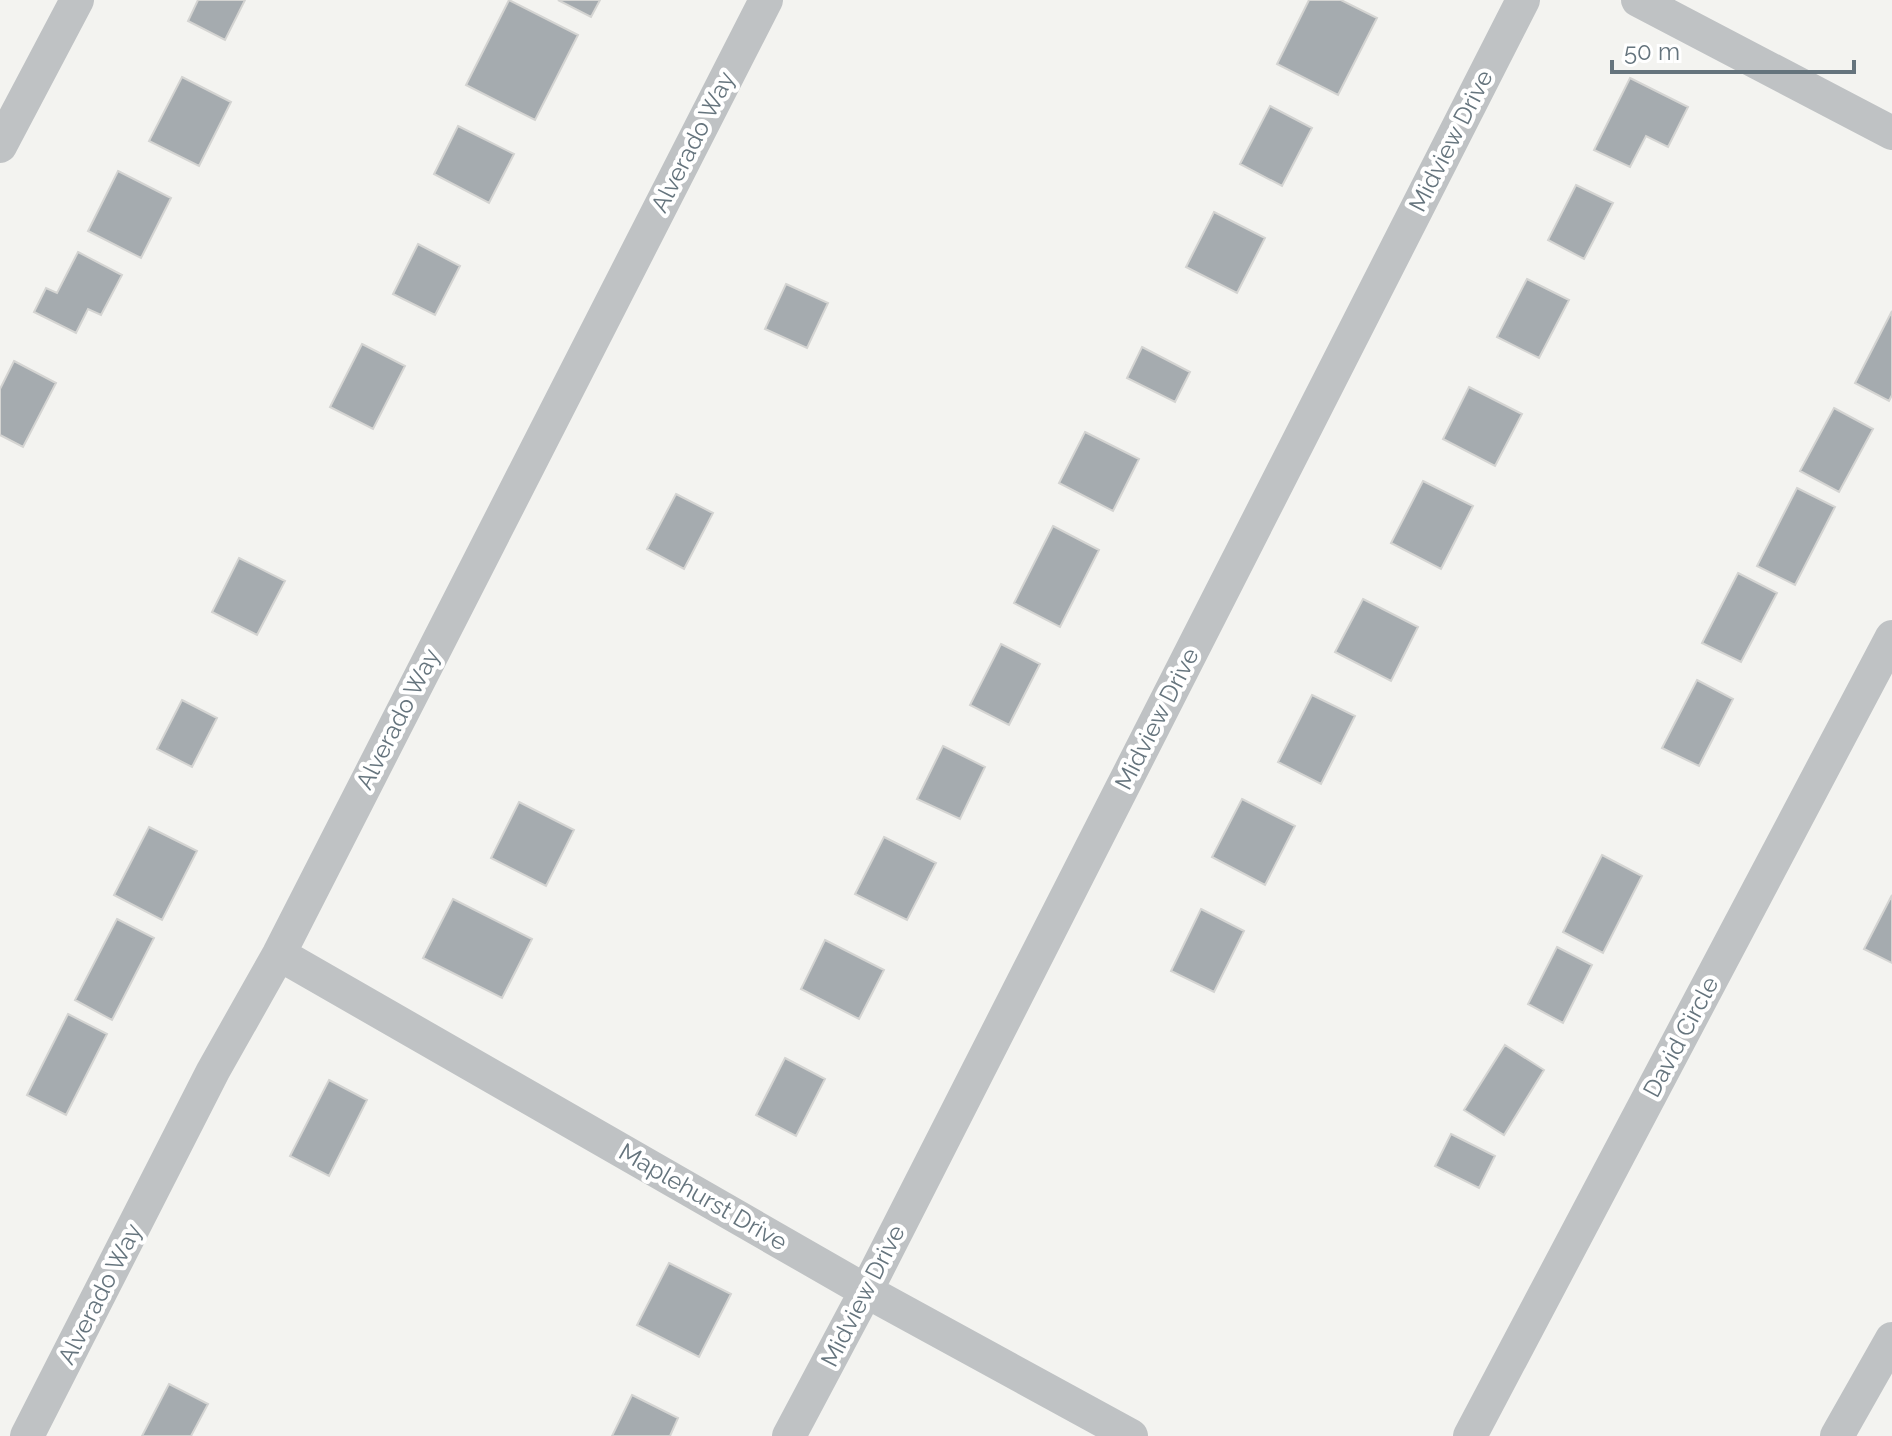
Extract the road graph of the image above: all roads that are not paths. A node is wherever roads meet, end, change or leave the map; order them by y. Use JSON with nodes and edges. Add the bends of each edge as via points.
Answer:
{"nodes":[{"id":1,"x":77,"y":0,"type":"edge"},
{"id":2,"x":766,"y":0,"type":"edge"},
{"id":3,"x":1523,"y":0,"type":"edge"},
{"id":4,"x":1638,"y":0,"type":"edge"},
{"id":5,"x":1892,"y":133,"type":"edge"},
{"id":6,"x":0,"y":146,"type":"edge"},
{"id":7,"x":1892,"y":637,"type":"edge"},
{"id":8,"x":279,"y":954,"type":"junction"},
{"id":9,"x":866,"y":1291,"type":"junction"},
{"id":10,"x":1892,"y":1339,"type":"edge"},
{"id":11,"x":27,"y":1436,"type":"edge"},
{"id":12,"x":789,"y":1436,"type":"edge"},
{"id":13,"x":1131,"y":1436,"type":"edge"},
{"id":14,"x":1470,"y":1436,"type":"edge"},
{"id":15,"x":1837,"y":1436,"type":"edge"}],
"edges":[{"from":1,"to":6,"type":"street"},
{"from":2,"to":8,"type":"street","name":"Alverado Way"},
{"from":3,"to":9,"type":"street","name":"Midview Drive"},
{"from":4,"to":5,"type":"street"},
{"from":7,"to":14,"type":"street","name":"David Circle"},
{"from":8,"to":9,"type":"street","name":"Maplehurst Drive"},
{"from":8,"to":11,"type":"street","name":"Alverado Way","via":[[213,1071]]},
{"from":9,"to":12,"type":"street","name":"Midview Drive"},
{"from":9,"to":13,"type":"street","name":"Maplehurst Drive"},
{"from":10,"to":15,"type":"street"}]}
